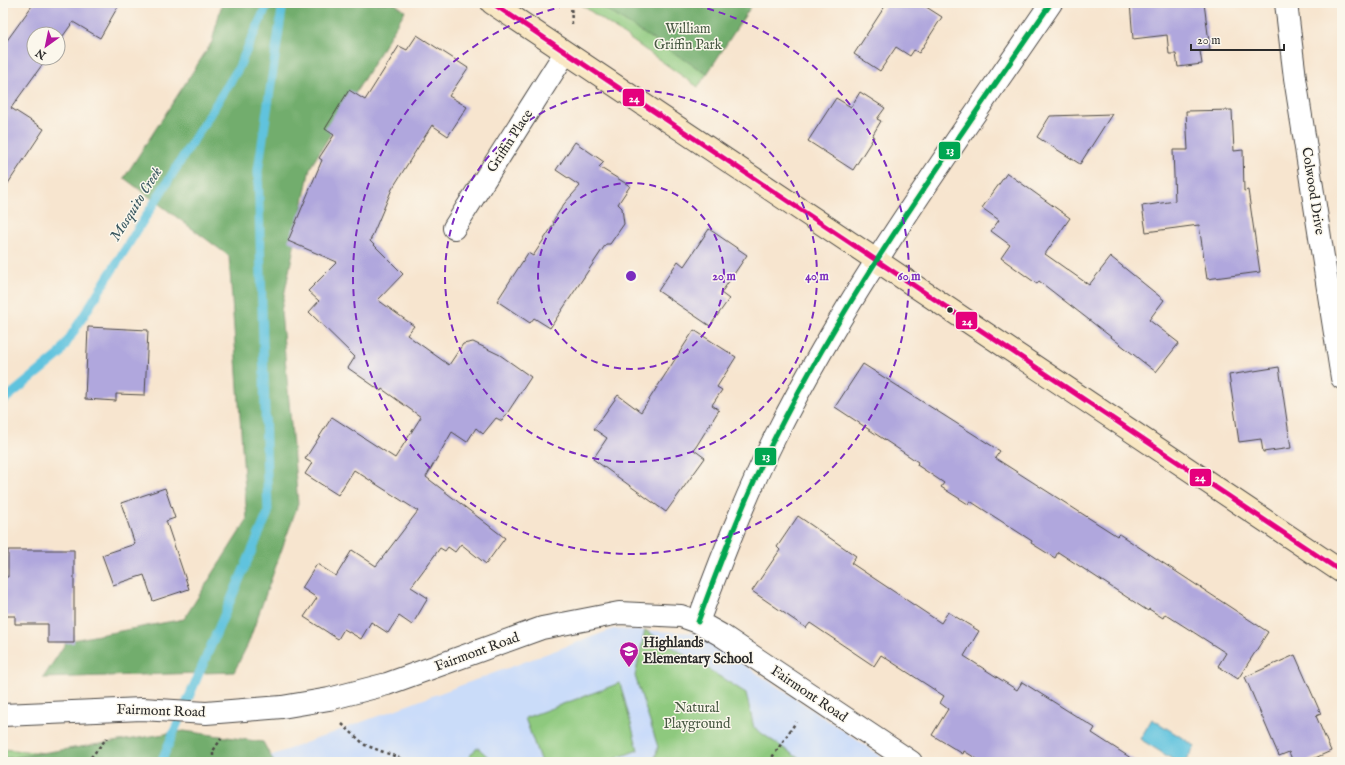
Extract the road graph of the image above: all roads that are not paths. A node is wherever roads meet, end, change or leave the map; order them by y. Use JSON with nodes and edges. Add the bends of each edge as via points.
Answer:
{"nodes":[{"id":1,"x":492,"y":3,"type":"edge"},
{"id":2,"x":1051,"y":3,"type":"edge"},
{"id":3,"x":1286,"y":3,"type":"edge"},
{"id":4,"x":565,"y":53,"type":"junction"},
{"id":5,"x":454,"y":228,"type":"dead end"},
{"id":6,"x":878,"y":261,"type":"junction"},
{"id":7,"x":1342,"y":378,"type":"edge"},
{"id":8,"x":1340,"y":565,"type":"edge"},
{"id":9,"x":698,"y":622,"type":"junction"},
{"id":10,"x":3,"y":715,"type":"edge"},
{"id":11,"x":911,"y":762,"type":"edge"}],
"edges":[{"from":1,"to":4,"type":"main road"},
{"from":2,"to":6,"type":"street"},
{"from":3,"to":7,"type":"street","name":"Colwood Drive","via":[[1295,78]]},
{"from":4,"to":5,"type":"street","name":"Griffin Place"},
{"from":4,"to":6,"type":"main road"},
{"from":6,"to":8,"type":"main road"},
{"from":6,"to":9,"type":"street","via":[[811,370],[775,436],[733,528]]},
{"from":9,"to":10,"type":"street","name":"Fairmont Road","via":[[681,616],[619,613],[595,617],[542,628],[388,684],[329,699],[282,707],[206,713],[142,709]]},
{"from":9,"to":11,"type":"street","name":"Fairmont Road"}]}
